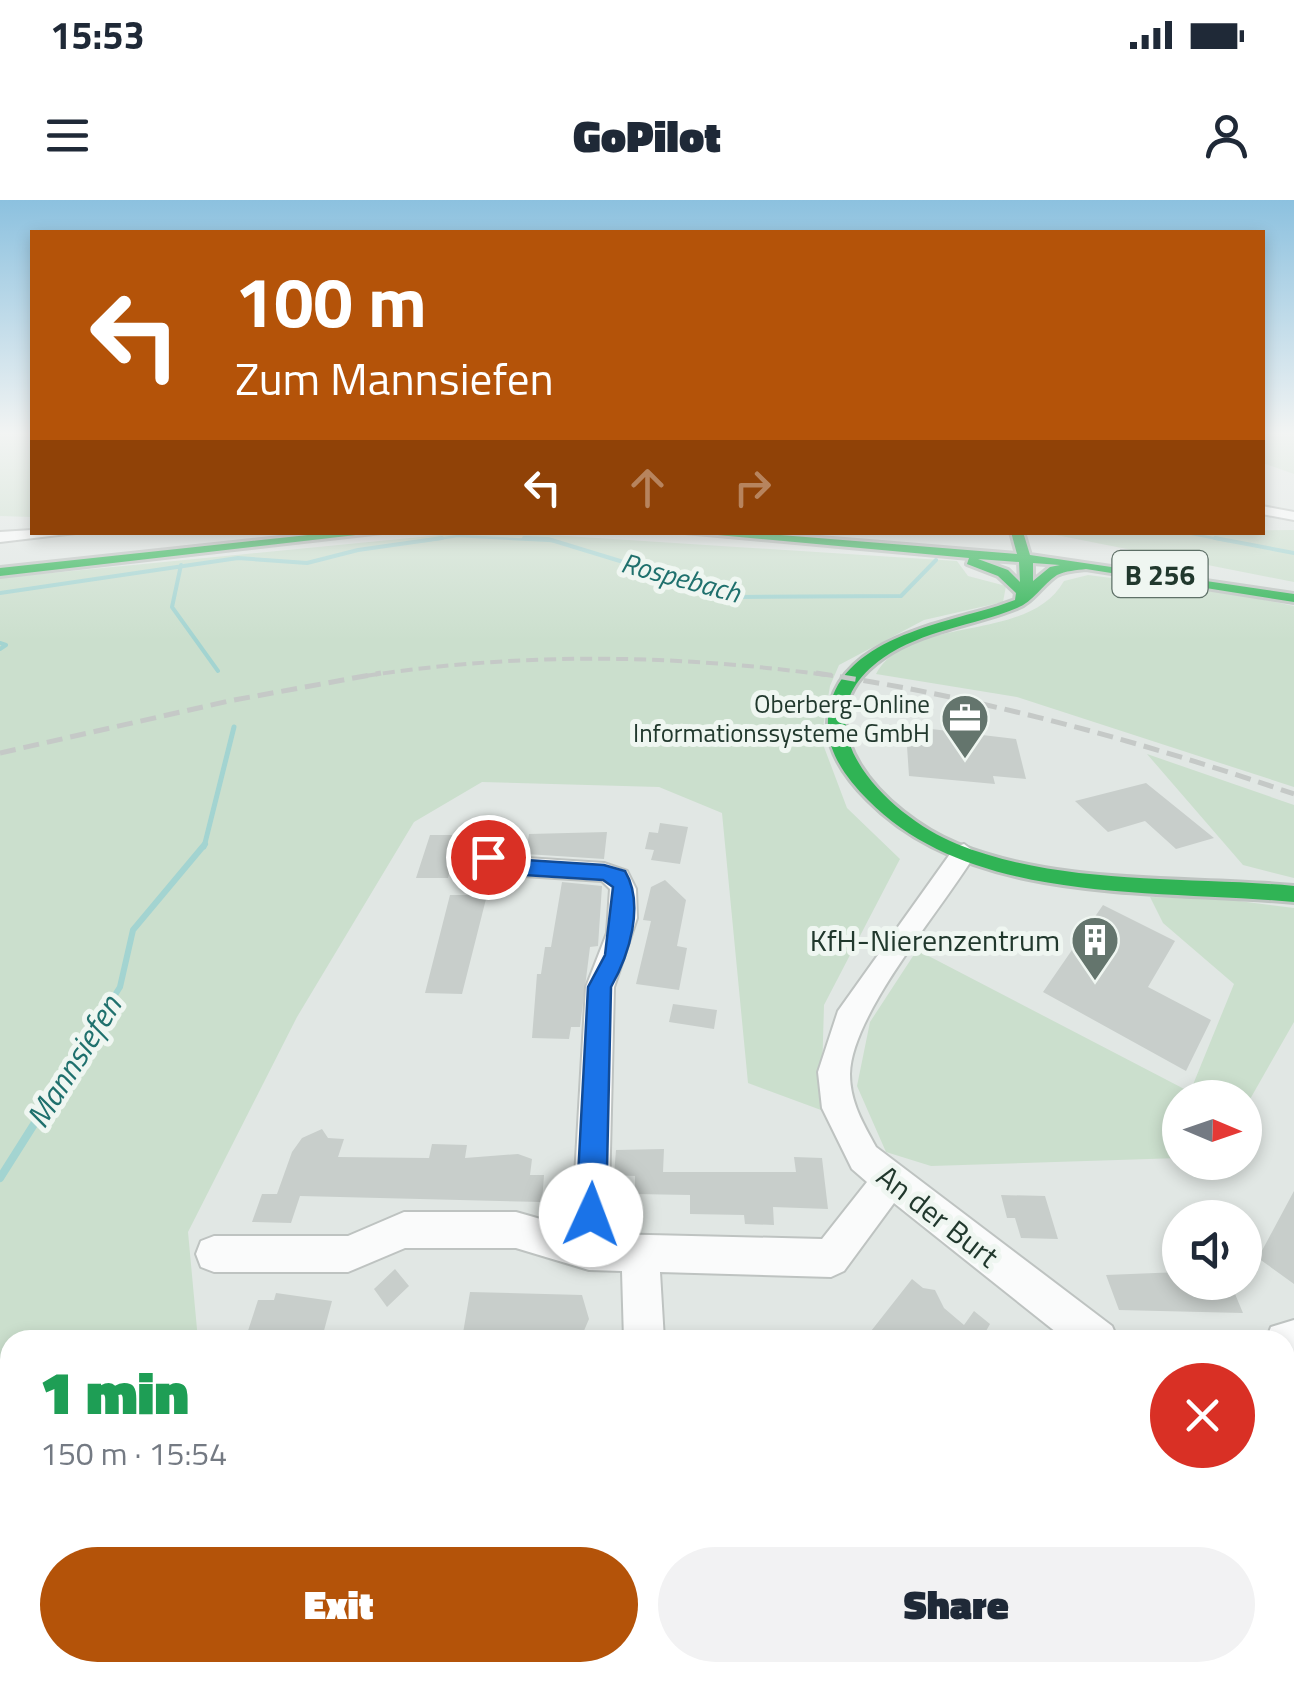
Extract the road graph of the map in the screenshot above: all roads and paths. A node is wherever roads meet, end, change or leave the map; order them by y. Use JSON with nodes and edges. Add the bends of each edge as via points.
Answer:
{"nodes":[{"id":1,"x":1265,"y":511,"type":"edge"},
{"id":2,"x":1294,"y":516,"type":"edge"},
{"id":3,"x":39,"y":535,"type":"edge"},
{"id":4,"x":348,"y":535,"type":"edge"},
{"id":5,"x":737,"y":535,"type":"edge"},
{"id":6,"x":0,"y":538,"type":"edge"},
{"id":7,"x":1024,"y":542,"type":"edge"},
{"id":8,"x":923,"y":547,"type":"junction"},
{"id":9,"x":1097,"y":560,"type":"junction"},
{"id":10,"x":0,"y":572,"type":"edge"},
{"id":11,"x":1026,"y":594,"type":"junction"},
{"id":12,"x":1294,"y":595,"type":"edge"},
{"id":13,"x":964,"y":853,"type":"junction"},
{"id":14,"x":488,"y":857,"type":"dead end"},
{"id":15,"x":1294,"y":894,"type":"edge"},
{"id":16,"x":890,"y":1180,"type":"junction"},
{"id":17,"x":589,"y":1252,"type":"junction"},
{"id":18,"x":640,"y":1252,"type":"junction"},
{"id":19,"x":214,"y":1254,"type":"dead end"},
{"id":20,"x":644,"y":1330,"type":"edge"},
{"id":21,"x":1085,"y":1330,"type":"edge"}],
"edges":[{"from":1,"to":2,"type":"street"},
{"from":3,"to":6,"type":"street"},
{"from":4,"to":10,"type":"main road"},
{"from":5,"to":8,"type":"main road","number":"B 256"},
{"from":7,"to":8,"type":"main road","number":"B 256"},
{"from":7,"to":9,"type":"main road","number":"B 256"},
{"from":7,"to":11,"type":"main road"},
{"from":8,"to":11,"type":"main road","number":"B 256","via":[[990,566]]},
{"from":9,"to":11,"type":"main road","via":[[1055,570]]},
{"from":9,"to":12,"type":"main road","number":"B 256"},
{"from":11,"to":13,"type":"main road","via":[[1004,611],[894,644],[862,666],[836,709],[838,743],[854,778],[887,813]]},
{"from":13,"to":15,"type":"main road","via":[[1073,879],[1210,882]]},
{"from":13,"to":16,"type":"street","name":"An der Burt","via":[[848,1020],[834,1072],[838,1108],[864,1158]]},
{"from":14,"to":17,"type":"street","via":[[507,866],[604,872],[624,887],[617,956],[600,987]]},
{"from":16,"to":18,"type":"street","via":[[831,1258]]},
{"from":16,"to":21,"type":"street","name":"An der Burt"},
{"from":17,"to":18,"type":"street"},
{"from":17,"to":19,"type":"street","via":[[516,1230],[404,1230],[348,1254]]},
{"from":18,"to":20,"type":"street"}]}
